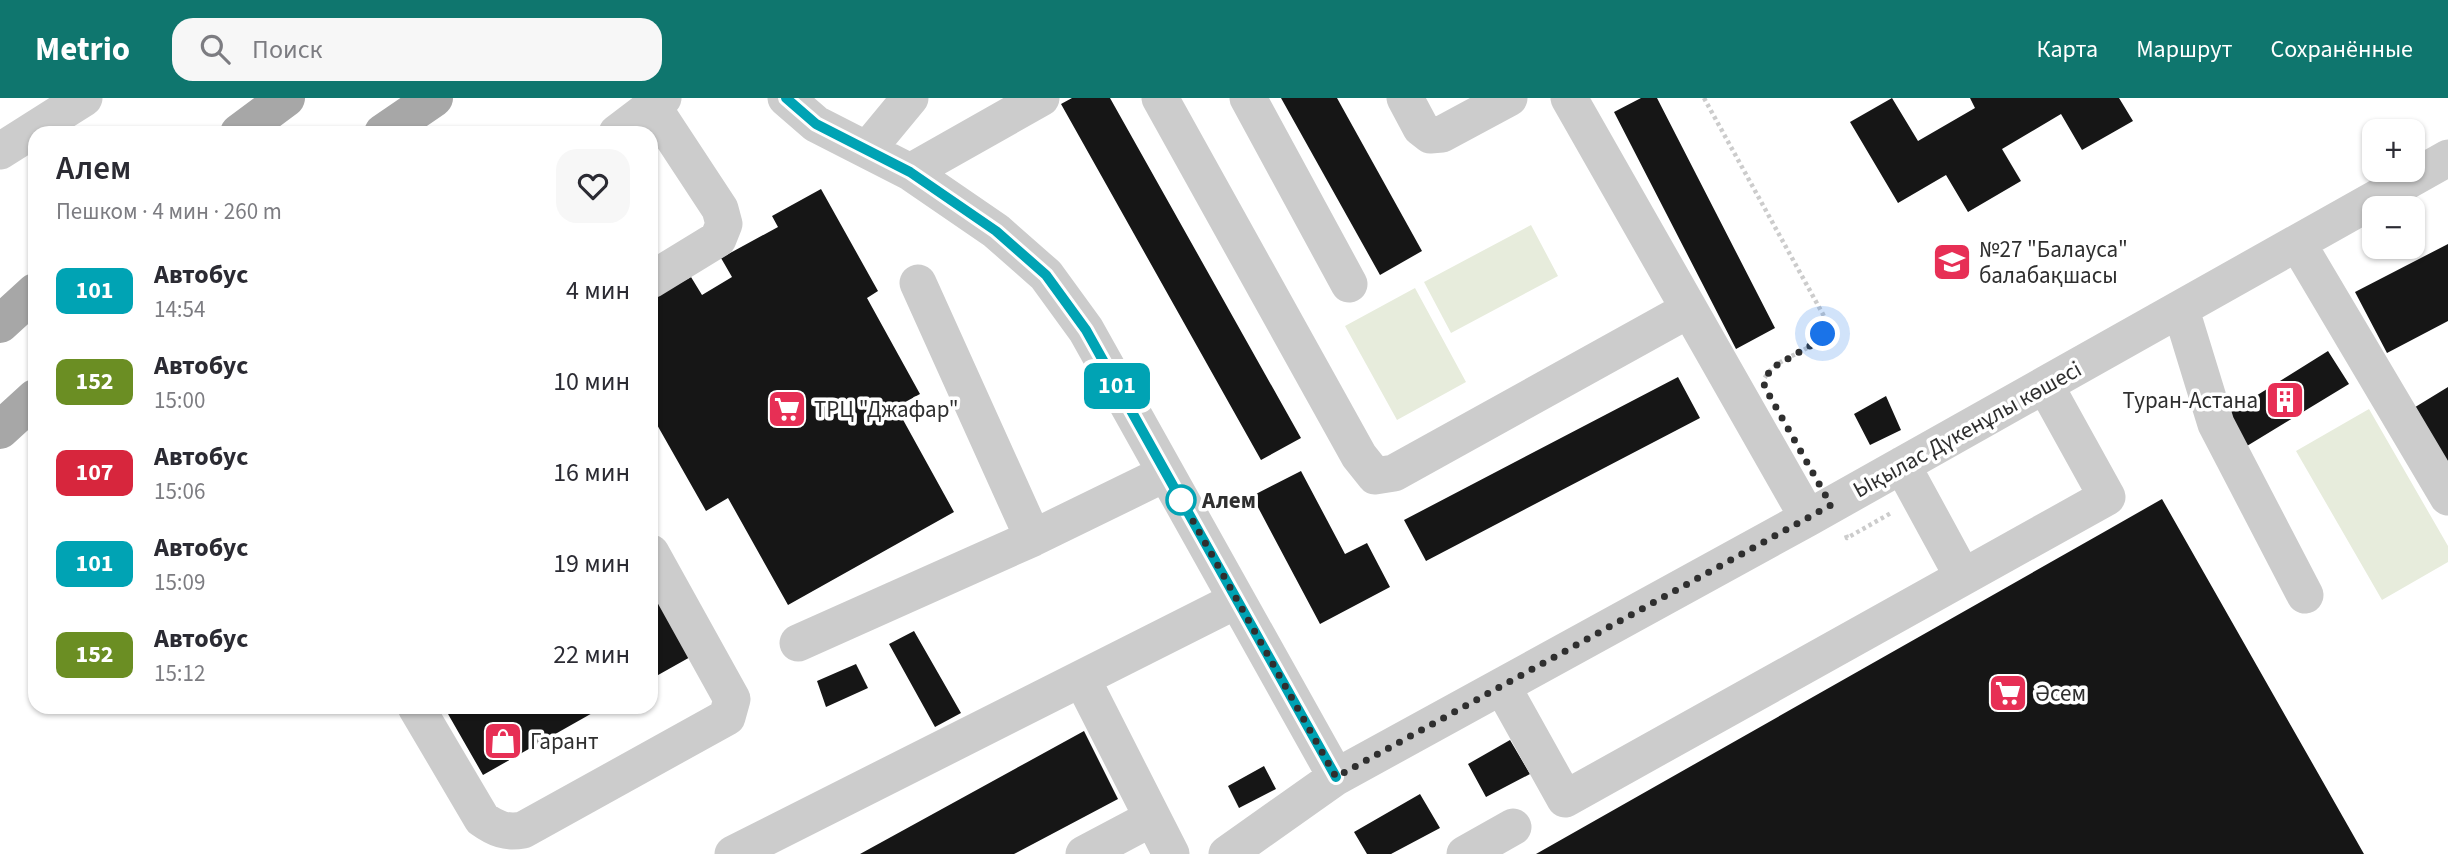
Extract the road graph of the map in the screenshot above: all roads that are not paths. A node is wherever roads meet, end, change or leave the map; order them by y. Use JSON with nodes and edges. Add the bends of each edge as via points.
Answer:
{"nodes":[{"id":1,"x":286,"y":98,"type":"edge"},
{"id":2,"x":434,"y":98,"type":"edge"},
{"id":3,"x":786,"y":98,"type":"edge"},
{"id":4,"x":910,"y":98,"type":"edge"},
{"id":5,"x":1041,"y":98,"type":"edge"},
{"id":6,"x":1160,"y":98,"type":"edge"},
{"id":7,"x":1248,"y":98,"type":"edge"},
{"id":8,"x":1405,"y":98,"type":"edge"},
{"id":9,"x":1509,"y":98,"type":"edge"},
{"id":10,"x":1569,"y":98,"type":"edge"},
{"id":11,"x":81,"y":99,"type":"edge"},
{"id":12,"x":658,"y":102,"type":"edge"},
{"id":13,"x":39,"y":126,"type":"edge"},
{"id":14,"x":248,"y":126,"type":"edge"},
{"id":15,"x":393,"y":126,"type":"edge"},
{"id":16,"x":626,"y":126,"type":"edge"},
{"id":17,"x":28,"y":133,"type":"edge"},
{"id":18,"x":867,"y":150,"type":"junction"},
{"id":19,"x":0,"y":151,"type":"edge"},
{"id":20,"x":2448,"y":158,"type":"edge"},
{"id":21,"x":910,"y":172,"type":"junction"},
{"id":22,"x":2298,"y":244,"type":"junction"},
{"id":23,"x":658,"y":276,"type":"edge"},
{"id":24,"x":918,"y":283,"type":"dead end"},
{"id":25,"x":1349,"y":284,"type":"dead end"},
{"id":26,"x":28,"y":298,"type":"edge"},
{"id":27,"x":1688,"y":310,"type":"junction"},
{"id":28,"x":2181,"y":310,"type":"junction"},
{"id":29,"x":0,"y":324,"type":"edge"},
{"id":30,"x":2045,"y":385,"type":"junction"},
{"id":31,"x":28,"y":404,"type":"edge"},
{"id":32,"x":0,"y":430,"type":"edge"},
{"id":33,"x":1902,"y":465,"type":"junction"},
{"id":34,"x":1166,"y":473,"type":"junction"},
{"id":35,"x":2448,"y":497,"type":"edge"},
{"id":36,"x":1819,"y":511,"type":"junction"},
{"id":37,"x":1033,"y":538,"type":"junction"},
{"id":38,"x":658,"y":567,"type":"edge"},
{"id":39,"x":1963,"y":578,"type":"junction"},
{"id":40,"x":2305,"y":596,"type":"dead end"},
{"id":41,"x":1237,"y":600,"type":"junction"},
{"id":42,"x":798,"y":643,"type":"dead end"},
{"id":43,"x":1083,"y":681,"type":"junction"},
{"id":44,"x":1502,"y":686,"type":"junction"},
{"id":45,"x":420,"y":714,"type":"edge"},
{"id":46,"x":1336,"y":777,"type":"junction"},
{"id":47,"x":1152,"y":818,"type":"junction"},
{"id":48,"x":1513,"y":827,"type":"dead end"},
{"id":49,"x":733,"y":854,"type":"edge"},
{"id":50,"x":1084,"y":854,"type":"edge"},
{"id":51,"x":1171,"y":854,"type":"edge"},
{"id":52,"x":1227,"y":854,"type":"edge"},
{"id":53,"x":1465,"y":854,"type":"edge"}],
"edges":[{"from":1,"to":14,"type":"main road"},
{"from":2,"to":15,"type":"main road"},
{"from":3,"to":18,"type":"street","via":[[816,124]]},
{"from":4,"to":18,"type":"street"},
{"from":5,"to":21,"type":"street"},
{"from":6,"to":27,"type":"street","via":[[1359,456],[1375,476],[1394,473]]},
{"from":7,"to":25,"type":"street"},
{"from":8,"to":9,"type":"street","via":[[1421,128],[1430,135],[1442,134]]},
{"from":10,"to":27,"type":"street"},
{"from":11,"to":13,"type":"street"},
{"from":12,"to":16,"type":"street"},
{"from":12,"to":23,"type":"street","via":[[720,209],[724,224],[718,239]]},
{"from":17,"to":19,"type":"street"},
{"from":18,"to":21,"type":"street"},
{"from":20,"to":22,"type":"street","name":"Ықылас Дүкенұлы көшесі"},
{"from":21,"to":34,"type":"street","via":[[996,231],[1046,275],[1086,330]]},
{"from":22,"to":28,"type":"street","name":"Ықылас Дүкенұлы көшесі"},
{"from":22,"to":35,"type":"street"},
{"from":24,"to":37,"type":"street"},
{"from":26,"to":29,"type":"main road"},
{"from":27,"to":36,"type":"street"},
{"from":28,"to":30,"type":"street","name":"Ықылас Дүкенұлы көшесі"},
{"from":28,"to":40,"type":"street","via":[[2220,434]]},
{"from":30,"to":33,"type":"street","name":"Ықылас Дүкенұлы көшесі"},
{"from":30,"to":39,"type":"street","via":[[2107,497]]},
{"from":31,"to":32,"type":"main road"},
{"from":33,"to":36,"type":"street","name":"Ықылас Дүкенұлы көшесі"},
{"from":33,"to":39,"type":"street"},
{"from":34,"to":37,"type":"street"},
{"from":34,"to":41,"type":"street"},
{"from":36,"to":44,"type":"street","name":"Ықылас Дүкенұлы көшесі"},
{"from":37,"to":42,"type":"street"},
{"from":38,"to":45,"type":"street","via":[[732,699],[727,718],[523,830],[510,832],[482,819]]},
{"from":39,"to":44,"type":"street","via":[[1565,799]]},
{"from":41,"to":43,"type":"street"},
{"from":41,"to":46,"type":"street"},
{"from":43,"to":47,"type":"street"},
{"from":43,"to":49,"type":"street"},
{"from":44,"to":46,"type":"street","name":"Ықылас Дүкенұлы көшесі"},
{"from":46,"to":52,"type":"street","name":"Ықылас Дүкенұлы көшесі"},
{"from":47,"to":50,"type":"street"},
{"from":47,"to":51,"type":"street"},
{"from":48,"to":53,"type":"street"}]}
